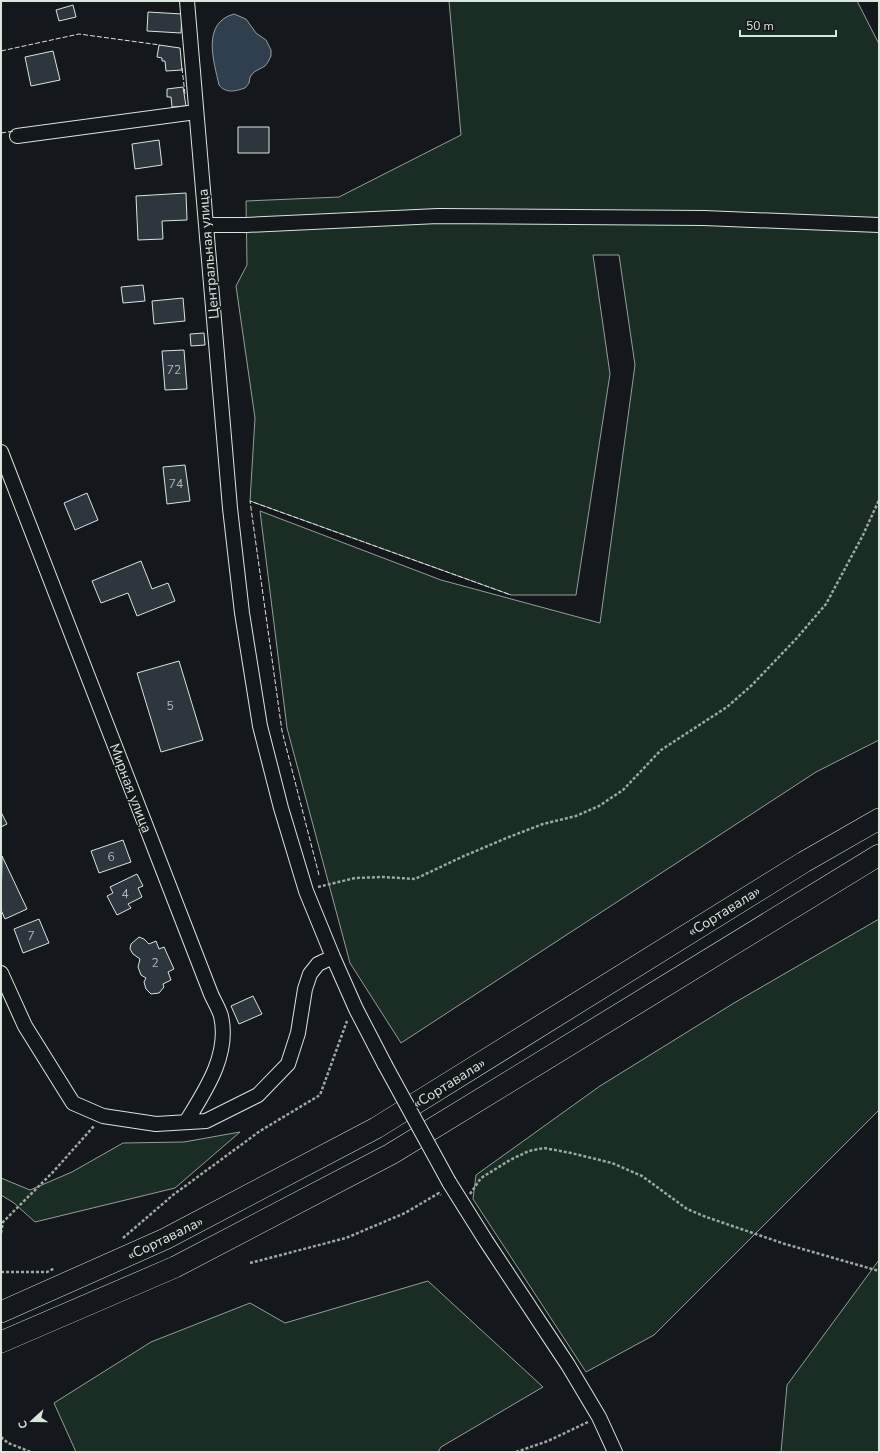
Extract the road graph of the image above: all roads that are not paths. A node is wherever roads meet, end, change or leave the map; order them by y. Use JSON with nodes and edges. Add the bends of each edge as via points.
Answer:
{"nodes":[{"id":1,"x":187,"y":1,"type":"edge"},
{"id":2,"x":196,"y":112,"type":"junction"},
{"id":3,"x":17,"y":136,"type":"dead end"},
{"id":4,"x":206,"y":225,"type":"junction"},
{"id":5,"x":879,"y":225,"type":"edge"},
{"id":6,"x":1,"y":452,"type":"edge"},
{"id":7,"x":879,"y":819,"type":"edge"},
{"id":8,"x":879,"y":855,"type":"edge"},
{"id":9,"x":333,"y":957,"type":"junction"},
{"id":10,"x":1,"y":973,"type":"edge"},
{"id":11,"x":186,"y":1122,"type":"junction"},
{"id":12,"x":1,"y":1312,"type":"edge"},
{"id":13,"x":1,"y":1342,"type":"edge"},
{"id":14,"x":615,"y":1452,"type":"edge"}],
"edges":[{"from":1,"to":2,"type":"street","name":"Центральная улица"},
{"from":2,"to":3,"type":"street"},
{"from":2,"to":4,"type":"street","name":"Центральная улица"},
{"from":4,"to":5,"type":"street","via":[[438,216],[704,218]]},
{"from":4,"to":9,"type":"street","name":"Центральная улица","via":[[230,508],[242,613],[260,726],[306,891]]},
{"from":6,"to":11,"type":"street","name":"Мирная улица","via":[[221,1016],[224,1040],[217,1067]]},
{"from":7,"to":12,"type":"highway","name":"«Сортавала»","via":[[804,862],[376,1128],[165,1239]]},
{"from":8,"to":13,"type":"highway","name":"«Сортавала»","via":[[391,1154],[175,1267]]},
{"from":9,"to":11,"type":"street","via":[[318,964],[310,974],[298,1033],[288,1064],[258,1095],[206,1121]]},
{"from":9,"to":14,"type":"street","name":"Центральная улица","bridge":true,"via":[[385,1065],[449,1182],[568,1365],[599,1417]]},
{"from":10,"to":11,"type":"street","via":[[25,1026],[73,1103],[103,1116],[156,1124]]}]}
